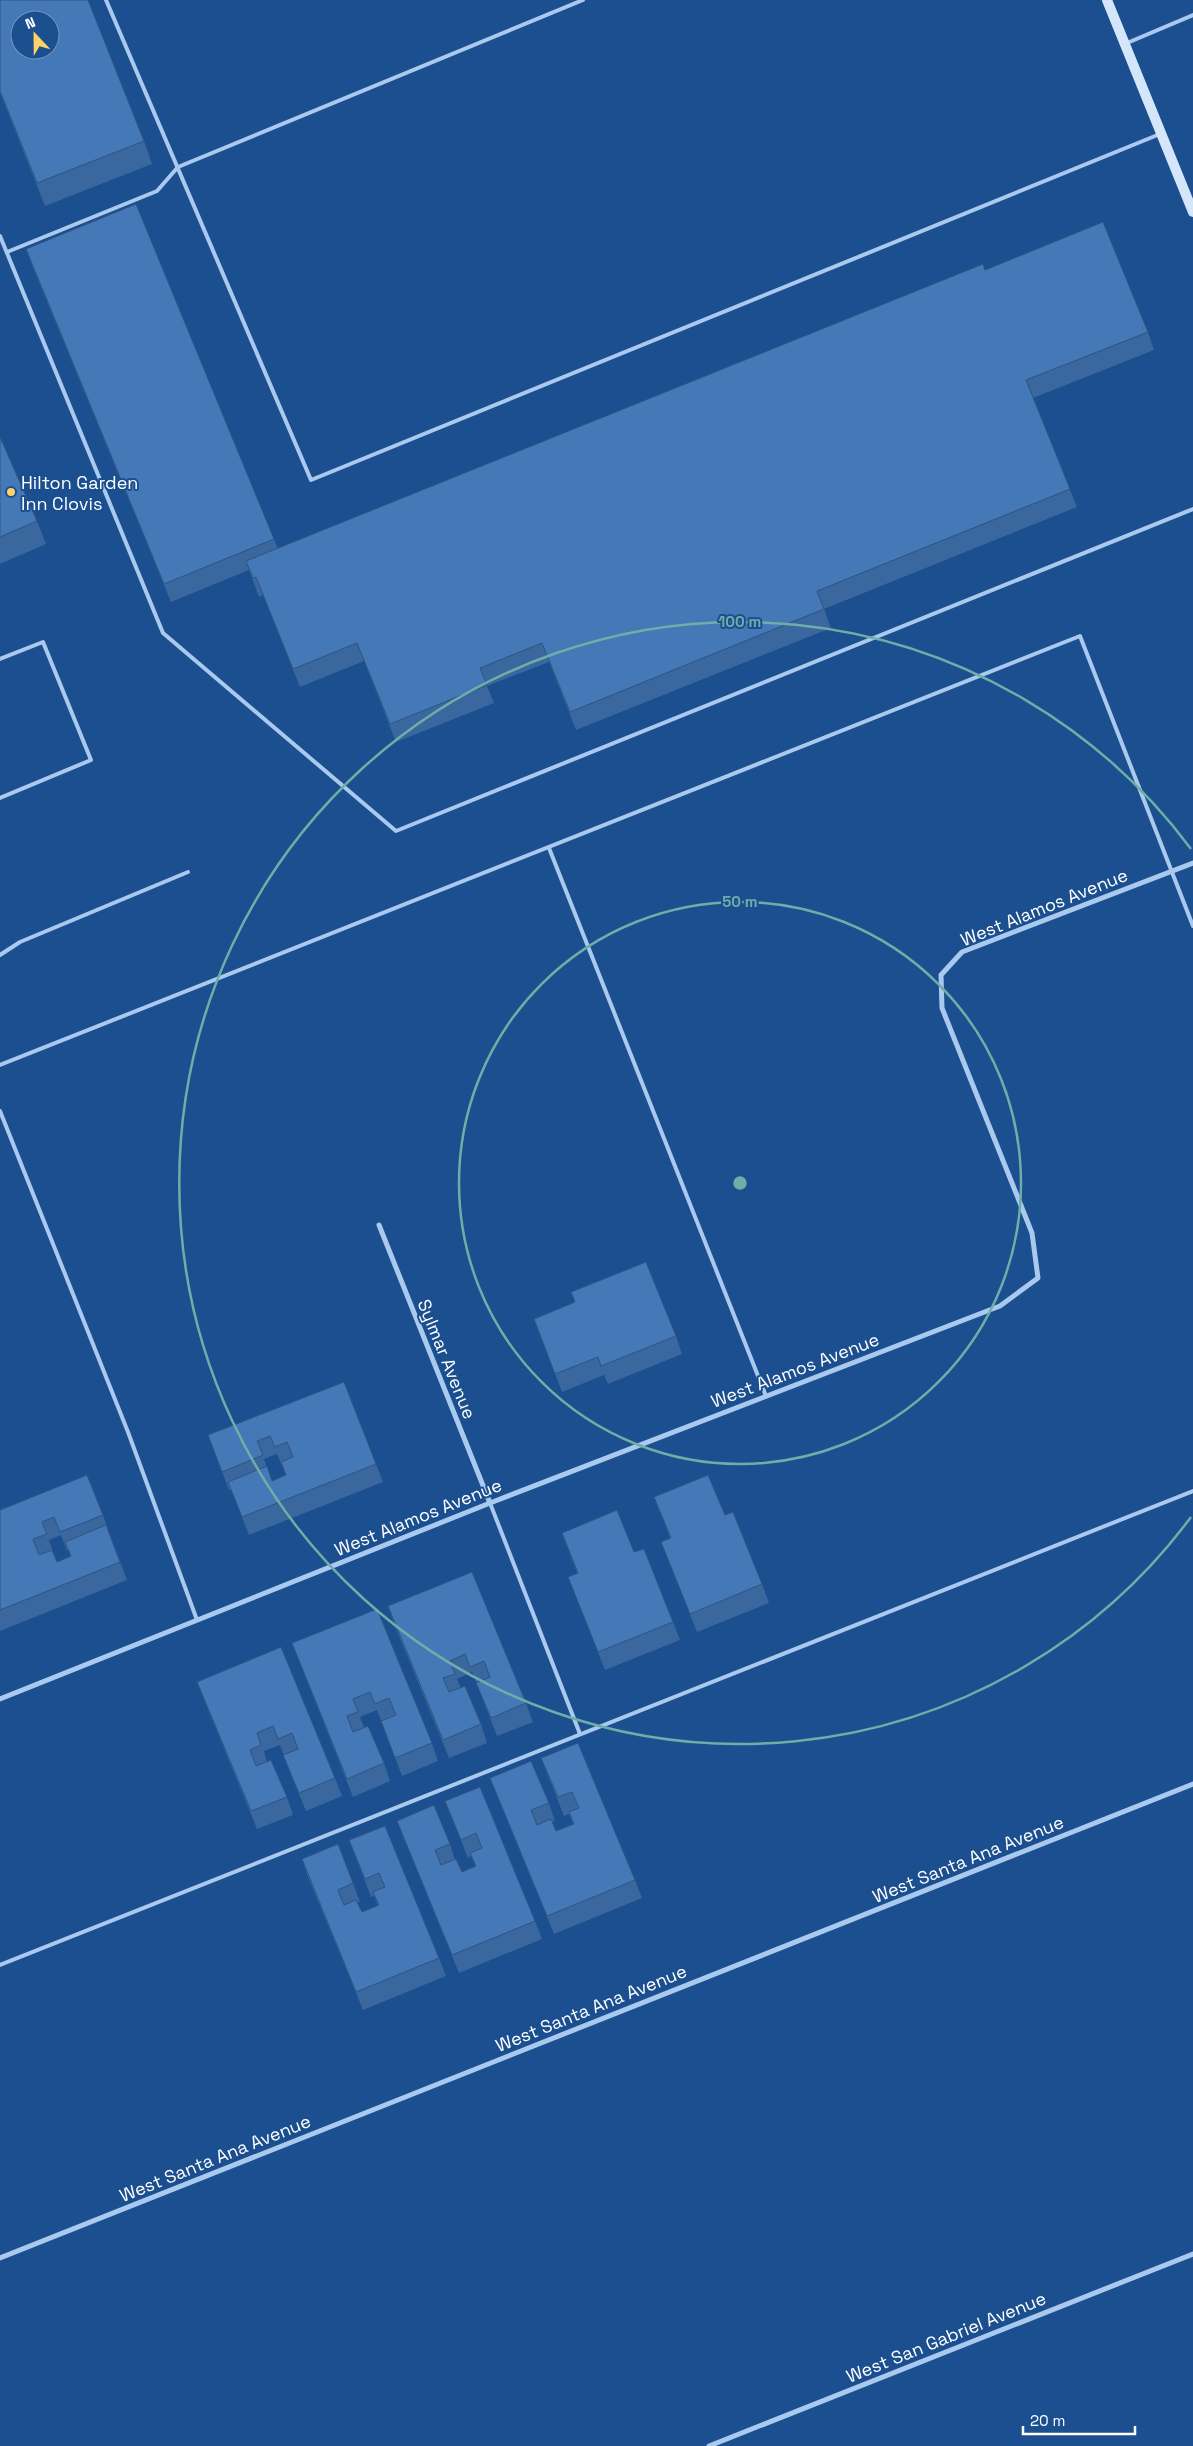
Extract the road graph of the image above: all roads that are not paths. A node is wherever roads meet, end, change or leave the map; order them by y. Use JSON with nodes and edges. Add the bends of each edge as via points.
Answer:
{"nodes":[{"id":1,"x":106,"y":0,"type":"edge"},
{"id":2,"x":583,"y":0,"type":"edge"},
{"id":3,"x":1107,"y":0,"type":"edge"},
{"id":4,"x":1193,"y":15,"type":"edge"},
{"id":5,"x":1124,"y":44,"type":"junction"},
{"id":6,"x":1161,"y":134,"type":"junction"},
{"id":7,"x":178,"y":167,"type":"junction"},
{"id":8,"x":1193,"y":212,"type":"edge"},
{"id":9,"x":0,"y":236,"type":"edge"},
{"id":10,"x":7,"y":252,"type":"junction"},
{"id":11,"x":1193,"y":509,"type":"edge"},
{"id":12,"x":0,"y":659,"type":"edge"},
{"id":13,"x":0,"y":798,"type":"edge"},
{"id":14,"x":549,"y":848,"type":"junction"},
{"id":15,"x":1193,"y":863,"type":"edge"},
{"id":16,"x":188,"y":872,"type":"dead end"},
{"id":17,"x":1171,"y":872,"type":"junction"},
{"id":18,"x":1193,"y":926,"type":"edge"},
{"id":19,"x":0,"y":955,"type":"edge"},
{"id":20,"x":0,"y":1065,"type":"edge"},
{"id":21,"x":0,"y":1111,"type":"edge"},
{"id":22,"x":379,"y":1225,"type":"dead end"},
{"id":23,"x":766,"y":1396,"type":"junction"},
{"id":24,"x":1193,"y":1492,"type":"edge"},
{"id":25,"x":490,"y":1503,"type":"junction"},
{"id":26,"x":197,"y":1620,"type":"junction"},
{"id":27,"x":0,"y":1699,"type":"edge"},
{"id":28,"x":580,"y":1734,"type":"junction"},
{"id":29,"x":1193,"y":1784,"type":"edge"},
{"id":30,"x":0,"y":1965,"type":"edge"},
{"id":31,"x":1193,"y":2254,"type":"edge"},
{"id":32,"x":0,"y":2258,"type":"edge"},
{"id":33,"x":709,"y":2446,"type":"edge"}],
"edges":[{"from":1,"to":7,"type":"lane"},
{"from":2,"to":7,"type":"lane"},
{"from":3,"to":5,"type":"main road"},
{"from":4,"to":5,"type":"lane"},
{"from":5,"to":6,"type":"main road"},
{"from":6,"to":7,"type":"lane","via":[[311,480]]},
{"from":6,"to":8,"type":"main road"},
{"from":7,"to":10,"type":"lane","via":[[157,192]]},
{"from":9,"to":10,"type":"lane"},
{"from":10,"to":11,"type":"lane","via":[[163,634],[396,831]]},
{"from":12,"to":13,"type":"lane","via":[[43,642],[91,760]]},
{"from":14,"to":17,"type":"lane","via":[[1080,636]]},
{"from":14,"to":20,"type":"lane"},
{"from":14,"to":23,"type":"lane"},
{"from":15,"to":17,"type":"street","name":"West Alamos Avenue"},
{"from":16,"to":19,"type":"lane","via":[[20,942]]},
{"from":17,"to":18,"type":"lane"},
{"from":17,"to":23,"type":"street","name":"West Alamos Avenue","via":[[962,952],[941,975],[942,1008],[1032,1233],[1038,1278],[1000,1306]]},
{"from":21,"to":26,"type":"lane","via":[[128,1432]]},
{"from":22,"to":25,"type":"street","name":"Sylmar Avenue"},
{"from":23,"to":25,"type":"street","name":"West Alamos Avenue"},
{"from":24,"to":28,"type":"lane"},
{"from":25,"to":26,"type":"street","name":"West Alamos Avenue"},
{"from":25,"to":28,"type":"lane"},
{"from":26,"to":27,"type":"street","name":"West Alamos Avenue"},
{"from":28,"to":30,"type":"lane"},
{"from":29,"to":32,"type":"street","name":"West Santa Ana Avenue"},
{"from":31,"to":33,"type":"street","name":"West San Gabriel Avenue"}]}
